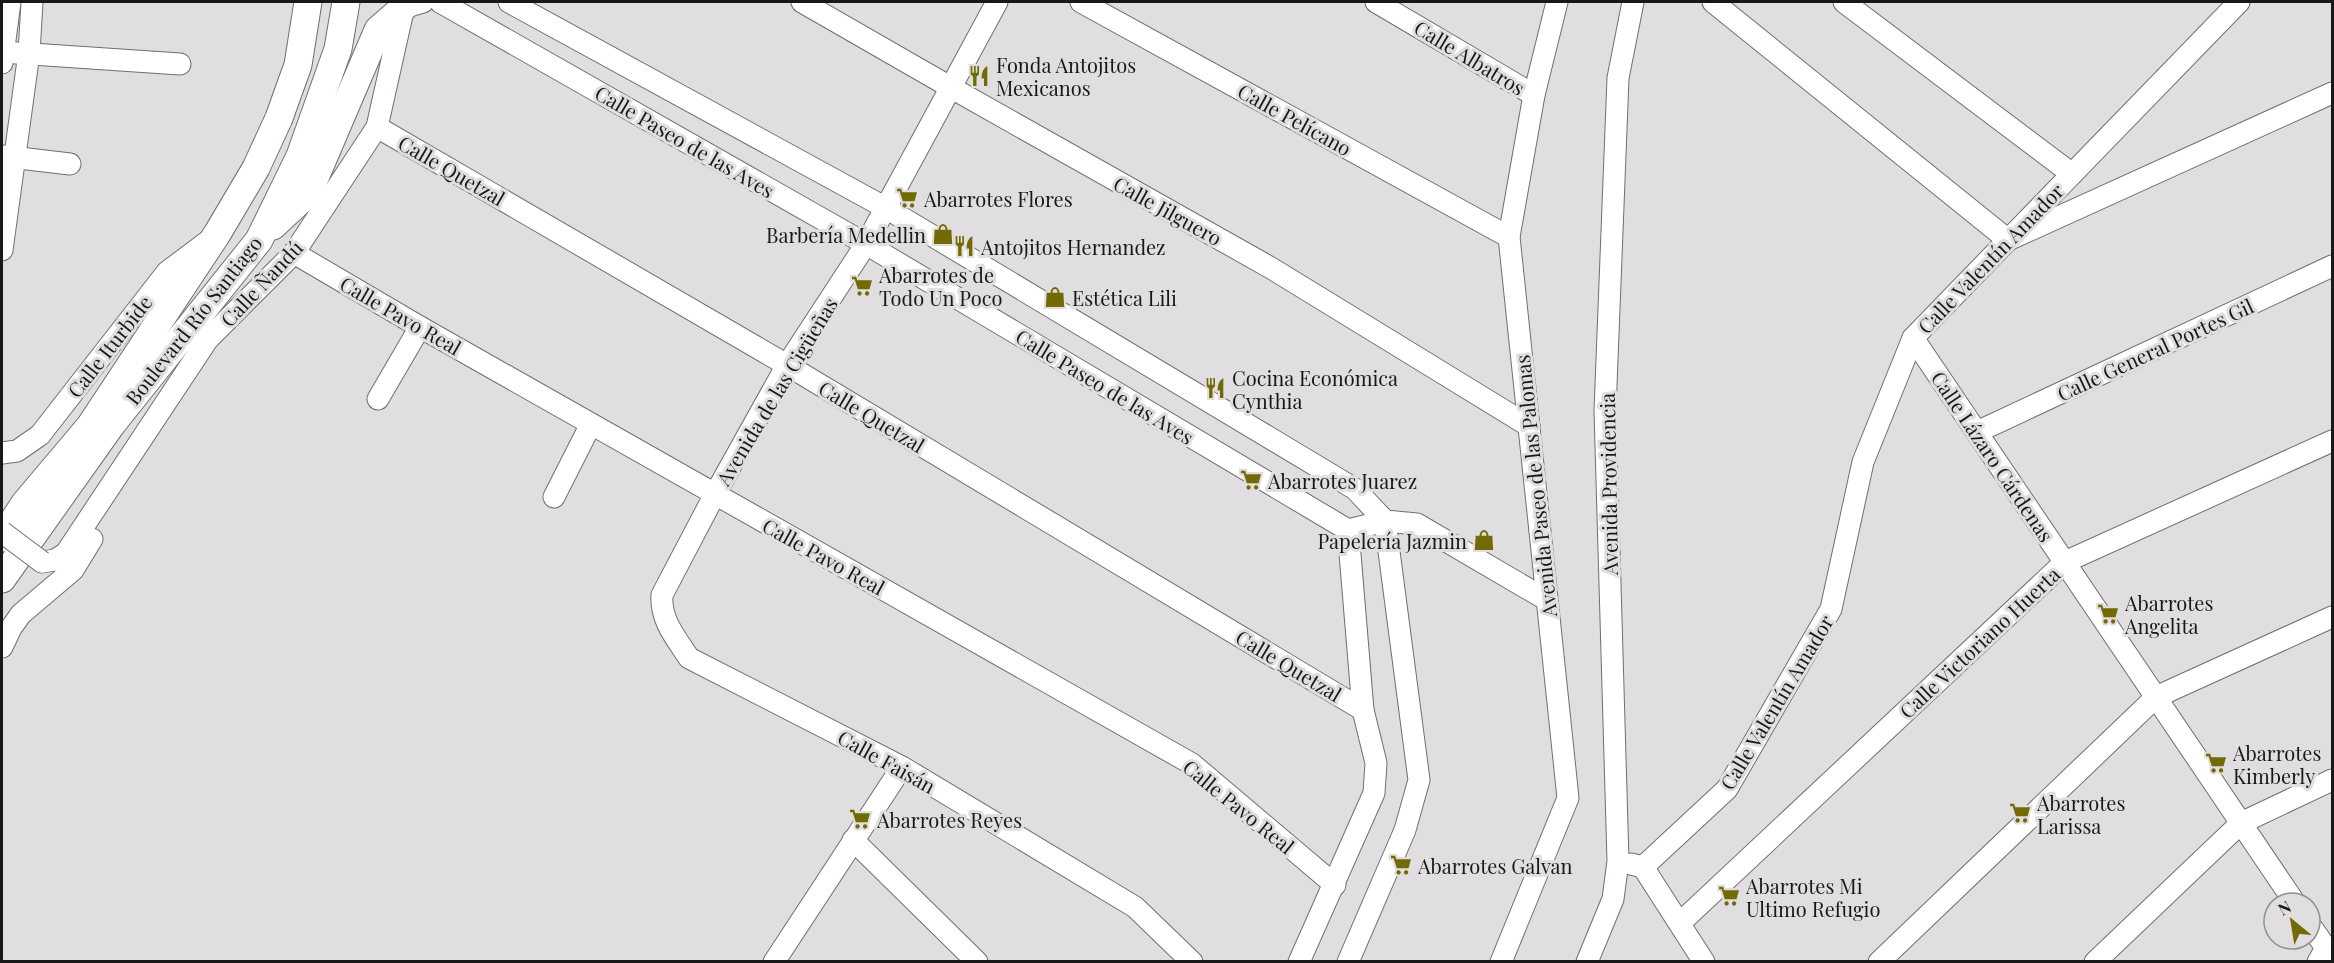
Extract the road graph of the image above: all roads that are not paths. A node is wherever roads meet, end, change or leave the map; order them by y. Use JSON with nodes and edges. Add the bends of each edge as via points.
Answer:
{"nodes":[{"id":1,"x":10,"y":2,"type":"edge"},
{"id":2,"x":32,"y":2,"type":"edge"},
{"id":3,"x":309,"y":2,"type":"edge"},
{"id":4,"x":346,"y":2,"type":"edge"},
{"id":5,"x":440,"y":2,"type":"edge"},
{"id":6,"x":509,"y":2,"type":"edge"},
{"id":7,"x":802,"y":2,"type":"edge"},
{"id":8,"x":997,"y":2,"type":"edge"},
{"id":9,"x":1081,"y":2,"type":"edge"},
{"id":10,"x":1376,"y":2,"type":"edge"},
{"id":11,"x":1557,"y":2,"type":"edge"},
{"id":12,"x":1633,"y":2,"type":"edge"},
{"id":13,"x":1713,"y":2,"type":"edge"},
{"id":14,"x":1844,"y":2,"type":"edge"},
{"id":15,"x":2239,"y":2,"type":"edge"},
{"id":16,"x":410,"y":4,"type":"edge"},
{"id":17,"x":29,"y":54,"type":"junction"},
{"id":18,"x":2,"y":55,"type":"edge"},
{"id":19,"x":180,"y":64,"type":"dead end"},
{"id":20,"x":950,"y":87,"type":"junction"},
{"id":21,"x":2332,"y":93,"type":"edge"},
{"id":22,"x":1534,"y":95,"type":"junction"},
{"id":23,"x":377,"y":127,"type":"junction"},
{"id":24,"x":8,"y":157,"type":"edge"},
{"id":25,"x":70,"y":164,"type":"dead end"},
{"id":26,"x":2072,"y":174,"type":"junction"},
{"id":27,"x":886,"y":208,"type":"junction"},
{"id":28,"x":217,"y":234,"type":"junction"},
{"id":29,"x":1509,"y":237,"type":"junction"},
{"id":30,"x":259,"y":240,"type":"junction"},
{"id":31,"x":2008,"y":240,"type":"junction"},
{"id":32,"x":867,"y":244,"type":"junction"},
{"id":33,"x":2,"y":250,"type":"edge"},
{"id":34,"x":294,"y":253,"type":"junction"},
{"id":35,"x":2332,"y":266,"type":"edge"},
{"id":36,"x":420,"y":327,"type":"junction"},
{"id":37,"x":1913,"y":338,"type":"junction"},
{"id":38,"x":787,"y":365,"type":"junction"},
{"id":39,"x":378,"y":399,"type":"dead end"},
{"id":40,"x":591,"y":424,"type":"junction"},
{"id":41,"x":1529,"y":426,"type":"junction"},
{"id":42,"x":1977,"y":432,"type":"junction"},
{"id":43,"x":2332,"y":441,"type":"edge"},
{"id":44,"x":2,"y":453,"type":"edge"},
{"id":45,"x":131,"y":455,"type":"junction"},
{"id":46,"x":715,"y":494,"type":"junction"},
{"id":47,"x":554,"y":497,"type":"dead end"},
{"id":48,"x":1385,"y":521,"type":"junction"},
{"id":49,"x":1348,"y":530,"type":"junction"},
{"id":50,"x":2,"y":532,"type":"edge"},
{"id":51,"x":2,"y":538,"type":"edge"},
{"id":52,"x":2065,"y":562,"type":"junction"},
{"id":53,"x":2,"y":579,"type":"edge"},
{"id":54,"x":1547,"y":600,"type":"junction"},
{"id":55,"x":2332,"y":617,"type":"edge"},
{"id":56,"x":2,"y":647,"type":"edge"},
{"id":57,"x":689,"y":658,"type":"joint"},
{"id":58,"x":2156,"y":697,"type":"junction"},
{"id":59,"x":1363,"y":710,"type":"junction"},
{"id":60,"x":902,"y":767,"type":"junction"},
{"id":61,"x":2332,"y":780,"type":"edge"},
{"id":62,"x":2241,"y":822,"type":"junction"},
{"id":63,"x":853,"y":840,"type":"junction"},
{"id":64,"x":1618,"y":861,"type":"junction"},
{"id":65,"x":1643,"y":867,"type":"junction"},
{"id":66,"x":1335,"y":885,"type":"junction"},
{"id":67,"x":2287,"y":891,"type":"edge"},
{"id":68,"x":1680,"y":923,"type":"junction"},
{"id":69,"x":774,"y":962,"type":"edge"},
{"id":70,"x":977,"y":962,"type":"edge"},
{"id":71,"x":1192,"y":962,"type":"edge"},
{"id":72,"x":1299,"y":962,"type":"edge"},
{"id":73,"x":1348,"y":962,"type":"edge"},
{"id":74,"x":1501,"y":962,"type":"edge"},
{"id":75,"x":1587,"y":962,"type":"edge"},
{"id":76,"x":1704,"y":962,"type":"edge"},
{"id":77,"x":1879,"y":962,"type":"edge"},
{"id":78,"x":2096,"y":962,"type":"edge"}],
"edges":[{"from":1,"to":18,"type":"street"},
{"from":2,"to":17,"type":"street"},
{"from":3,"to":28,"type":"main road","name":"Boulevard Río Santiago","via":[[298,65],[279,118],[256,168]]},
{"from":4,"to":30,"type":"main road","name":"Boulevard Río Santiago","via":[[338,49],[300,156]]},
{"from":5,"to":32,"type":"street","name":"Calle Paseo de las Aves"},
{"from":6,"to":27,"type":"street","name":"Calle Paseo de las Aves"},
{"from":7,"to":20,"type":"street","name":"Calle Jilguero"},
{"from":8,"to":20,"type":"street","name":"Avenida de las Cigüeñas"},
{"from":9,"to":29,"type":"street","name":"Calle Pelícano"},
{"from":10,"to":22,"type":"street","name":"Calle Albatros"},
{"from":11,"to":22,"type":"street","name":"Avenida Paseo de las Palomas"},
{"from":12,"to":64,"type":"street","name":"Avenida Providencia","via":[[1618,78],[1605,411]]},
{"from":13,"to":31,"type":"street"},
{"from":14,"to":26,"type":"street"},
{"from":15,"to":26,"type":"street","name":"Calle Valentín Amador"},
{"from":16,"to":23,"type":"street","name":"Calle Ñandú"},
{"from":16,"to":30,"type":"main road","via":[[378,30],[311,187]]},
{"from":17,"to":18,"type":"street"},
{"from":17,"to":19,"type":"street"},
{"from":17,"to":24,"type":"street"},
{"from":20,"to":27,"type":"street","name":"Avenida de las Cigüeñas"},
{"from":20,"to":41,"type":"street","name":"Calle Jilguero","via":[[1271,268]]},
{"from":21,"to":31,"type":"street"},
{"from":22,"to":29,"type":"street","name":"Avenida Paseo de las Palomas"},
{"from":23,"to":34,"type":"street","name":"Calle Ñandú"},
{"from":23,"to":38,"type":"street","name":"Calle Quetzal"},
{"from":24,"to":25,"type":"street"},
{"from":24,"to":33,"type":"street"},
{"from":26,"to":31,"type":"street","name":"Calle Valentín Amador"},
{"from":27,"to":32,"type":"street","name":"Avenida de las Cigüeñas"},
{"from":27,"to":48,"type":"street","name":"Calle Paseo de las Aves","via":[[1355,489]]},
{"from":28,"to":44,"type":"street","name":"Calle Iturbide","via":[[168,272],[40,435],[17,450]]},
{"from":28,"to":51,"type":"main road","name":"Boulevard Río Santiago","via":[[90,426],[25,503]]},
{"from":29,"to":41,"type":"street","name":"Avenida Paseo de las Palomas"},
{"from":30,"to":53,"type":"main road","name":"Boulevard Río Santiago","via":[[112,424]]},
{"from":31,"to":37,"type":"street","name":"Calle Valentín Amador"},
{"from":32,"to":38,"type":"street","name":"Avenida de las Cigüeñas"},
{"from":32,"to":49,"type":"street","name":"Calle Paseo de las Aves"},
{"from":34,"to":36,"type":"street","name":"Calle Pavo Real"},
{"from":34,"to":45,"type":"street","name":"Calle Ñandú","via":[[208,339]]},
{"from":35,"to":42,"type":"street","name":"Calle General Portes Gil"},
{"from":36,"to":39,"type":"street"},
{"from":36,"to":40,"type":"street","name":"Calle Pavo Real"},
{"from":37,"to":42,"type":"street","name":"Calle Lázaro Cárdenas"},
{"from":37,"to":65,"type":"street","name":"Calle Valentín Amador","via":[[1863,462],[1832,609],[1727,789]]},
{"from":38,"to":46,"type":"street","name":"Avenida de las Cigüeñas"},
{"from":38,"to":59,"type":"street","name":"Calle Quetzal"},
{"from":40,"to":46,"type":"street","name":"Calle Pavo Real"},
{"from":40,"to":47,"type":"street"},
{"from":41,"to":54,"type":"street","name":"Avenida Paseo de las Palomas"},
{"from":42,"to":52,"type":"street","name":"Calle Lázaro Cárdenas"},
{"from":43,"to":52,"type":"street","name":"Calle Victoriano Huerta"},
{"from":45,"to":50,"type":"street","name":"Calle Ñandú","bridge":true,"via":[[66,553],[56,560],[42,562]]},
{"from":45,"to":56,"type":"street","via":[[123,487],[73,570],[21,614]]},
{"from":46,"to":57,"type":"street","name":"Avenida de las Cigüeñas","via":[[662,595],[667,625]]},
{"from":46,"to":66,"type":"street","name":"Calle Pavo Real","via":[[1192,764]]},
{"from":48,"to":49,"type":"street"},
{"from":48,"to":54,"type":"street","via":[[1417,524]]},
{"from":48,"to":73,"type":"street","via":[[1419,780],[1405,830]]},
{"from":49,"to":59,"type":"street"},
{"from":52,"to":58,"type":"street","name":"Calle Lázaro Cárdenas"},
{"from":52,"to":68,"type":"street","name":"Calle Victoriano Huerta"},
{"from":54,"to":74,"type":"street","name":"Avenida Paseo de las Palomas","via":[[1568,798]]},
{"from":55,"to":58,"type":"street"},
{"from":57,"to":60,"type":"street","name":"Calle Faisán"},
{"from":58,"to":62,"type":"street","name":"Calle Lázaro Cárdenas"},
{"from":58,"to":77,"type":"street"},
{"from":59,"to":66,"type":"street","via":[[1376,763],[1374,792]]},
{"from":60,"to":63,"type":"street"},
{"from":60,"to":71,"type":"street","name":"Calle Faisán","via":[[1135,907]]},
{"from":61,"to":62,"type":"street"},
{"from":62,"to":67,"type":"street","name":"Calle Lázaro Cárdenas"},
{"from":62,"to":78,"type":"street"},
{"from":63,"to":69,"type":"street"},
{"from":63,"to":70,"type":"street"},
{"from":64,"to":65,"type":"street"},
{"from":64,"to":75,"type":"street","name":"Avenida Providencia","via":[[1613,899]]},
{"from":65,"to":68,"type":"street"},
{"from":66,"to":72,"type":"street"},
{"from":68,"to":76,"type":"street"}]}
